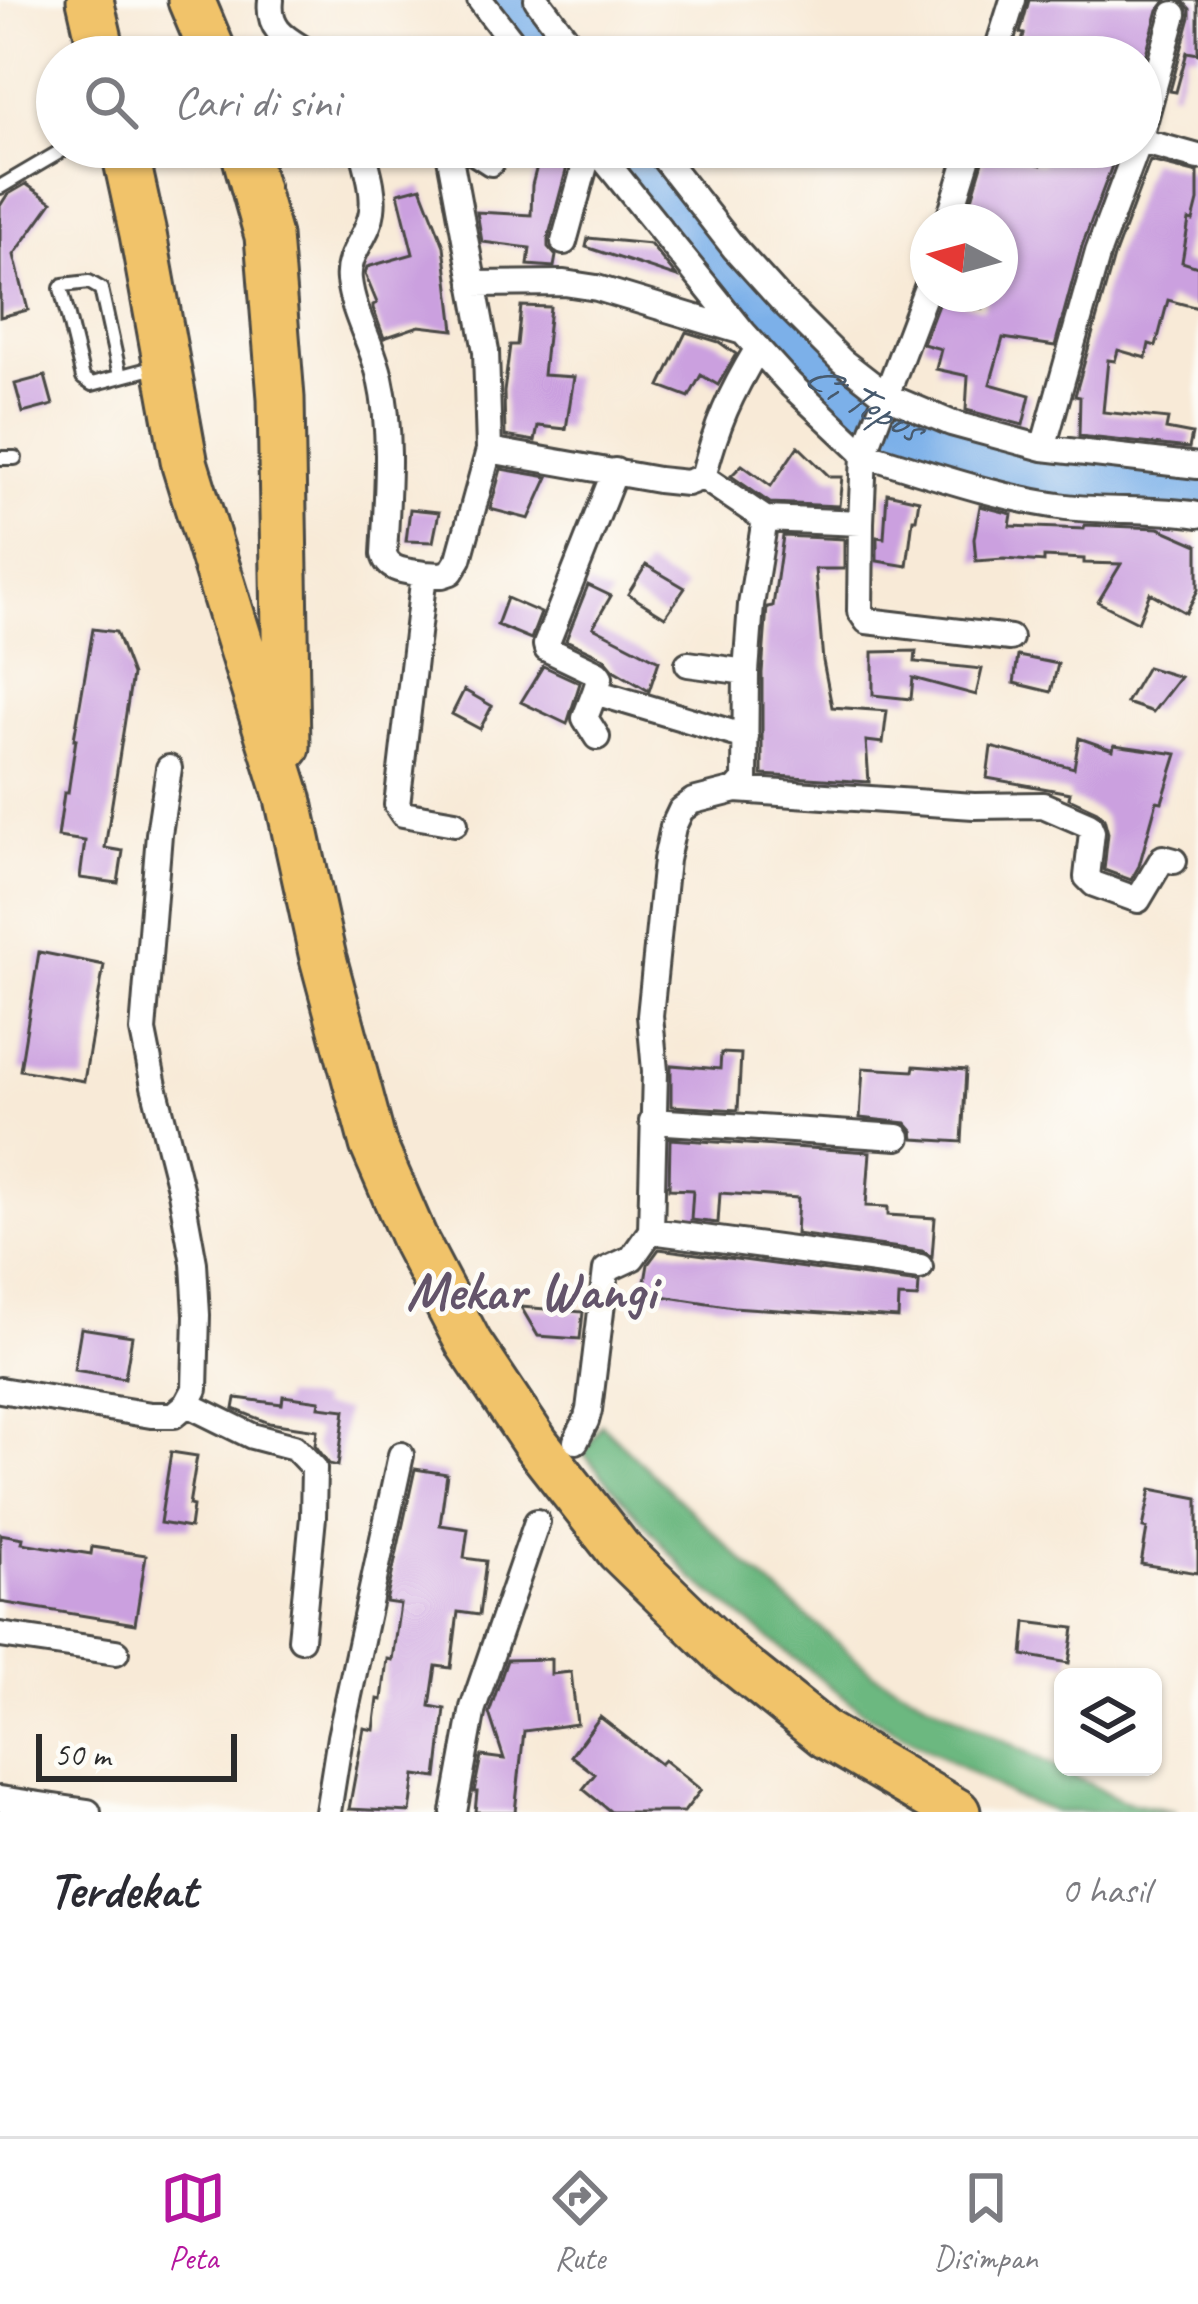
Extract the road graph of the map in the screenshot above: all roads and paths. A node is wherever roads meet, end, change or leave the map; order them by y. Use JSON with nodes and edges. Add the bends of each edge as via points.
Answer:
{"nodes":[{"id":1,"x":90,"y":0,"type":"edge"},
{"id":2,"x":191,"y":0,"type":"edge"},
{"id":3,"x":271,"y":0,"type":"edge"},
{"id":4,"x":480,"y":0,"type":"edge"},
{"id":5,"x":537,"y":0,"type":"edge"},
{"id":6,"x":1013,"y":0,"type":"edge"},
{"id":7,"x":1174,"y":14,"type":"dead end"},
{"id":8,"x":98,"y":36,"type":"edge"},
{"id":9,"x":206,"y":36,"type":"edge"},
{"id":10,"x":284,"y":36,"type":"edge"},
{"id":11,"x":508,"y":36,"type":"edge"},
{"id":12,"x":564,"y":36,"type":"edge"},
{"id":13,"x":1002,"y":36,"type":"edge"},
{"id":14,"x":1162,"y":58,"type":"edge"},
{"id":15,"x":1162,"y":147,"type":"edge"},
{"id":16,"x":1198,"y":157,"type":"edge"},
{"id":17,"x":36,"y":166,"type":"edge"},
{"id":18,"x":129,"y":168,"type":"edge"},
{"id":19,"x":249,"y":168,"type":"edge"},
{"id":20,"x":367,"y":168,"type":"edge"},
{"id":21,"x":452,"y":168,"type":"edge"},
{"id":22,"x":586,"y":168,"type":"edge"},
{"id":23,"x":609,"y":168,"type":"edge"},
{"id":24,"x":671,"y":168,"type":"edge"},
{"id":25,"x":965,"y":168,"type":"edge"},
{"id":26,"x":1129,"y":168,"type":"edge"},
{"id":27,"x":0,"y":187,"type":"edge"},
{"id":28,"x":954,"y":204,"type":"edge"},
{"id":29,"x":565,"y":242,"type":"dead end"},
{"id":30,"x":473,"y":284,"type":"junction"},
{"id":31,"x":918,"y":312,"type":"edge"},
{"id":32,"x":750,"y":340,"type":"junction"},
{"id":33,"x":166,"y":364,"type":"junction"},
{"id":34,"x":120,"y":376,"type":"junction"},
{"id":35,"x":884,"y":402,"type":"junction"},
{"id":36,"x":1043,"y":448,"type":"junction"},
{"id":37,"x":489,"y":450,"type":"junction"},
{"id":38,"x":866,"y":450,"type":"junction"},
{"id":39,"x":1198,"y":466,"type":"edge"},
{"id":40,"x":615,"y":471,"type":"junction"},
{"id":41,"x":703,"y":477,"type":"junction"},
{"id":42,"x":1198,"y":515,"type":"edge"},
{"id":43,"x":765,"y":519,"type":"junction"},
{"id":44,"x":861,"y":523,"type":"junction"},
{"id":45,"x":424,"y":574,"type":"junction"},
{"id":46,"x":1010,"y":638,"type":"dead end"},
{"id":47,"x":688,"y":664,"type":"dead end"},
{"id":48,"x":746,"y":672,"type":"junction"},
{"id":49,"x":596,"y":692,"type":"junction"},
{"id":50,"x":598,"y":737,"type":"dead end"},
{"id":51,"x":746,"y":737,"type":"junction"},
{"id":52,"x":169,"y":768,"type":"dead end"},
{"id":53,"x":736,"y":790,"type":"junction"},
{"id":54,"x":288,"y":799,"type":"junction"},
{"id":55,"x":455,"y":823,"type":"dead end"},
{"id":56,"x":1174,"y":861,"type":"dead end"},
{"id":57,"x":652,"y":1120,"type":"junction"},
{"id":58,"x":898,"y":1137,"type":"dead end"},
{"id":59,"x":651,"y":1231,"type":"junction"},
{"id":60,"x":920,"y":1267,"type":"dead end"},
{"id":61,"x":0,"y":1390,"type":"edge"},
{"id":62,"x":187,"y":1404,"type":"junction"},
{"id":63,"x":576,"y":1441,"type":"dead end"},
{"id":64,"x":401,"y":1455,"type":"dead end"},
{"id":65,"x":537,"y":1522,"type":"dead end"},
{"id":66,"x":0,"y":1635,"type":"edge"},
{"id":67,"x":302,"y":1639,"type":"dead end"},
{"id":68,"x":116,"y":1652,"type":"dead end"},
{"id":69,"x":0,"y":1799,"type":"edge"},
{"id":70,"x":88,"y":1812,"type":"edge"},
{"id":71,"x":328,"y":1812,"type":"edge"},
{"id":72,"x":454,"y":1812,"type":"edge"},
{"id":73,"x":957,"y":1812,"type":"edge"}],
"edges":[{"from":1,"to":8,"type":"highway"},
{"from":2,"to":9,"type":"highway"},
{"from":3,"to":10,"type":"street","via":[[272,24]]},
{"from":4,"to":11,"type":"street"},
{"from":5,"to":12,"type":"street"},
{"from":6,"to":13,"type":"street"},
{"from":7,"to":14,"type":"street"},
{"from":15,"to":16,"type":"street"},
{"from":17,"to":27,"type":"lane"},
{"from":18,"to":33,"type":"highway"},
{"from":19,"to":54,"type":"highway","via":[[268,236],[281,398]]},
{"from":20,"to":45,"type":"street","via":[[372,214],[349,268],[385,403],[384,554],[391,567]]},
{"from":21,"to":30,"type":"street"},
{"from":22,"to":29,"type":"street"},
{"from":23,"to":32,"type":"street"},
{"from":24,"to":35,"type":"street","via":[[782,301]]},
{"from":25,"to":28,"type":"street"},
{"from":26,"to":36,"type":"street"},
{"from":30,"to":32,"type":"street","via":[[596,288]]},
{"from":30,"to":37,"type":"street","via":[[486,351]]},
{"from":31,"to":35,"type":"street"},
{"from":32,"to":38,"type":"street"},
{"from":32,"to":41,"type":"street"},
{"from":33,"to":34,"type":"lane"},
{"from":33,"to":54,"type":"highway","via":[[185,465]]},
{"from":34,"to":34,"type":"lane","via":[[100,289],[93,282],[63,285],[83,378],[92,384]]},
{"from":35,"to":36,"type":"street"},
{"from":35,"to":38,"type":"street"},
{"from":36,"to":39,"type":"street"},
{"from":37,"to":40,"type":"street"},
{"from":37,"to":45,"type":"street","via":[[459,559],[452,572]]},
{"from":38,"to":42,"type":"street","via":[[980,489],[1066,507]]},
{"from":38,"to":44,"type":"street"},
{"from":40,"to":41,"type":"street","via":[[687,483]]},
{"from":40,"to":49,"type":"street","via":[[546,646],[597,673]]},
{"from":41,"to":43,"type":"street"},
{"from":43,"to":44,"type":"street"},
{"from":43,"to":48,"type":"street"},
{"from":44,"to":46,"type":"street","via":[[860,611],[867,621]]},
{"from":45,"to":55,"type":"street","via":[[396,799],[403,814]]},
{"from":47,"to":48,"type":"street"},
{"from":48,"to":51,"type":"street"},
{"from":49,"to":50,"type":"street","via":[[585,718]]},
{"from":49,"to":51,"type":"street"},
{"from":51,"to":53,"type":"street","via":[[745,780]]},
{"from":52,"to":62,"type":"street","via":[[143,1031],[194,1263],[195,1389]]},
{"from":53,"to":56,"type":"street","via":[[1042,805],[1090,825],[1087,877],[1094,884],[1138,900],[1162,858]]},
{"from":53,"to":57,"type":"street","via":[[693,800],[674,826],[650,1016]]},
{"from":54,"to":73,"type":"highway","via":[[373,1144],[480,1361],[619,1550],[730,1658],[826,1735]]},
{"from":57,"to":58,"type":"street"},
{"from":57,"to":59,"type":"street"},
{"from":59,"to":60,"type":"street"},
{"from":59,"to":63,"type":"street","via":[[632,1258],[606,1270],[589,1410]]},
{"from":61,"to":62,"type":"street","via":[[151,1415],[173,1415]]},
{"from":62,"to":67,"type":"street","via":[[294,1447],[314,1468]]},
{"from":64,"to":71,"type":"street"},
{"from":65,"to":72,"type":"street","via":[[472,1708]]},
{"from":66,"to":68,"type":"street"},
{"from":69,"to":70,"type":"street"}]}
